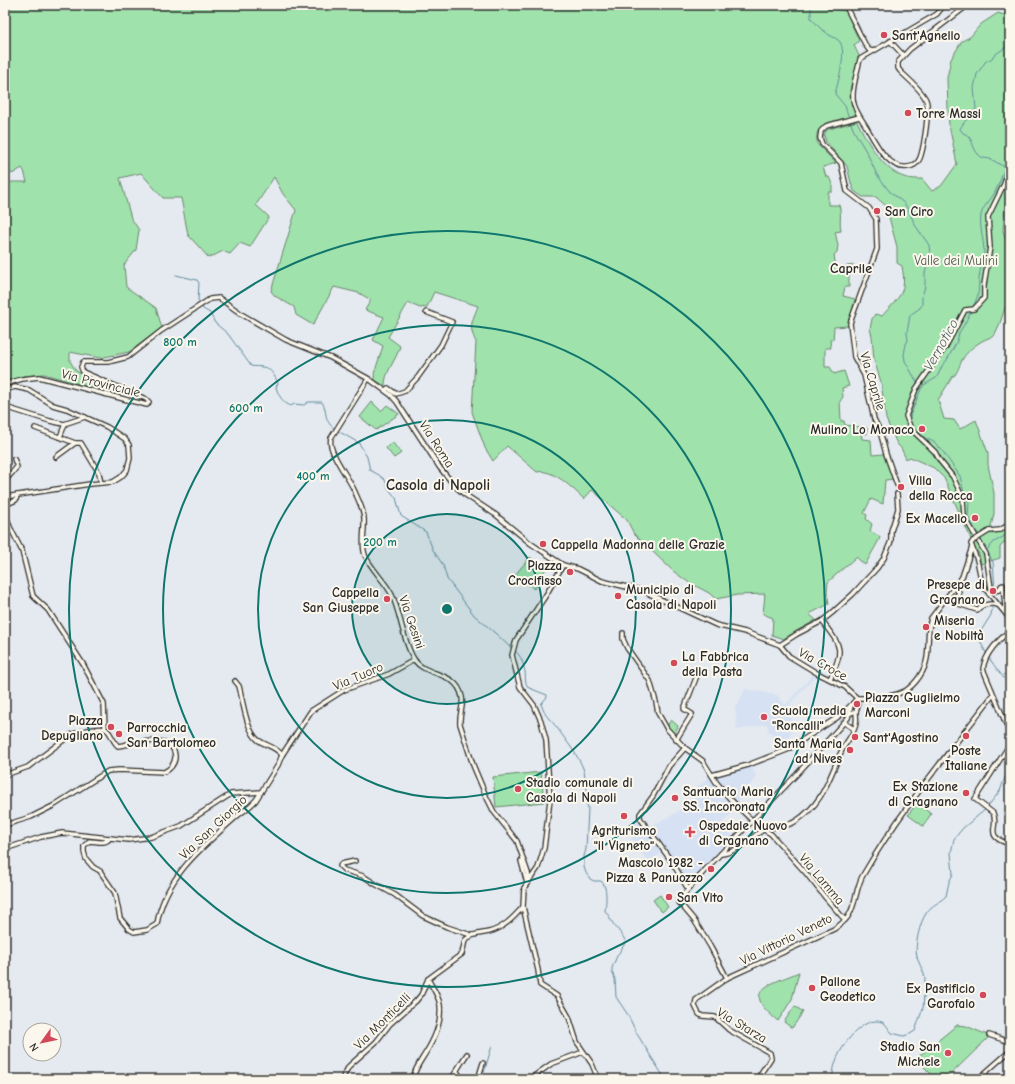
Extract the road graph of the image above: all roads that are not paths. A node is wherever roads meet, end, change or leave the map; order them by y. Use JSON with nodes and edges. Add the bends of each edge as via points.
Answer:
{"nodes":[{"id":1,"x":845,"y":5,"type":"edge"},
{"id":2,"x":944,"y":5,"type":"edge"},
{"id":3,"x":968,"y":5,"type":"edge"},
{"id":4,"x":890,"y":41,"type":"junction"},
{"id":5,"x":873,"y":51,"type":"junction"},
{"id":6,"x":903,"y":56,"type":"junction"},
{"id":7,"x":859,"y":117,"type":"junction"},
{"id":8,"x":1010,"y":163,"type":"edge"},
{"id":9,"x":193,"y":310,"type":"joint"},
{"id":10,"x":426,"y":312,"type":"dead end"},
{"id":11,"x":368,"y":379,"type":"junction"},
{"id":12,"x":5,"y":384,"type":"edge"},
{"id":13,"x":5,"y":390,"type":"edge"},
{"id":14,"x":385,"y":390,"type":"junction"},
{"id":15,"x":5,"y":407,"type":"edge"},
{"id":16,"x":85,"y":417,"type":"junction"},
{"id":17,"x":65,"y":424,"type":"junction"},
{"id":18,"x":36,"y":428,"type":"dead end"},
{"id":19,"x":60,"y":437,"type":"junction"},
{"id":20,"x":75,"y":443,"type":"junction"},
{"id":21,"x":56,"y":457,"type":"dead end"},
{"id":22,"x":14,"y":459,"type":"dead end"},
{"id":23,"x":5,"y":481,"type":"edge"},
{"id":24,"x":101,"y":483,"type":"junction"},
{"id":25,"x":897,"y":485,"type":"tunnel mouth"},
{"id":26,"x":898,"y":494,"type":"tunnel mouth"},
{"id":27,"x":17,"y":495,"type":"junction"},
{"id":28,"x":5,"y":497,"type":"edge"},
{"id":29,"x":5,"y":505,"type":"edge"},
{"id":30,"x":5,"y":512,"type":"edge"},
{"id":31,"x":1010,"y":524,"type":"edge"},
{"id":32,"x":972,"y":547,"type":"junction"},
{"id":33,"x":976,"y":558,"type":"junction"},
{"id":34,"x":969,"y":559,"type":"junction"},
{"id":35,"x":563,"y":565,"type":"junction"},
{"id":36,"x":954,"y":587,"type":"junction"},
{"id":37,"x":999,"y":605,"type":"junction"},
{"id":38,"x":1004,"y":610,"type":"junction"},
{"id":39,"x":1010,"y":619,"type":"edge"},
{"id":40,"x":822,"y":621,"type":"junction"},
{"id":41,"x":1010,"y":630,"type":"edge"},
{"id":42,"x":623,"y":633,"type":"dead end"},
{"id":43,"x":780,"y":645,"type":"junction"},
{"id":44,"x":414,"y":660,"type":"junction"},
{"id":45,"x":698,"y":673,"type":"dead end"},
{"id":46,"x":830,"y":680,"type":"junction"},
{"id":47,"x":235,"y":681,"type":"dead end"},
{"id":48,"x":994,"y":695,"type":"junction"},
{"id":49,"x":875,"y":697,"type":"tunnel mouth"},
{"id":50,"x":857,"y":698,"type":"junction"},
{"id":51,"x":867,"y":698,"type":"tunnel mouth"},
{"id":52,"x":854,"y":702,"type":"junction"},
{"id":53,"x":856,"y":711,"type":"junction"},
{"id":54,"x":842,"y":714,"type":"dead end"},
{"id":55,"x":838,"y":718,"type":"dead end"},
{"id":56,"x":847,"y":718,"type":"junction"},
{"id":57,"x":105,"y":728,"type":"junction"},
{"id":58,"x":854,"y":730,"type":"junction"},
{"id":59,"x":676,"y":740,"type":"junction"},
{"id":60,"x":685,"y":748,"type":"junction"},
{"id":61,"x":282,"y":755,"type":"junction"},
{"id":62,"x":5,"y":775,"type":"edge"},
{"id":63,"x":712,"y":775,"type":"junction"},
{"id":64,"x":260,"y":793,"type":"junction"},
{"id":65,"x":752,"y":820,"type":"junction"},
{"id":66,"x":5,"y":825,"type":"edge"},
{"id":67,"x":765,"y":829,"type":"junction"},
{"id":68,"x":513,"y":836,"type":"junction"},
{"id":69,"x":110,"y":838,"type":"junction"},
{"id":70,"x":1010,"y":844,"type":"edge"},
{"id":71,"x":5,"y":849,"type":"edge"},
{"id":72,"x":720,"y":854,"type":"junction"},
{"id":73,"x":355,"y":861,"type":"dead end"},
{"id":74,"x":524,"y":873,"type":"junction"},
{"id":75,"x":528,"y":882,"type":"junction"},
{"id":76,"x":524,"y":888,"type":"junction"},
{"id":77,"x":688,"y":889,"type":"junction"},
{"id":78,"x":523,"y":907,"type":"junction"},
{"id":79,"x":845,"y":920,"type":"junction"},
{"id":80,"x":471,"y":935,"type":"junction"},
{"id":81,"x":724,"y":972,"type":"junction"},
{"id":82,"x":727,"y":978,"type":"junction"},
{"id":83,"x":428,"y":979,"type":"junction"},
{"id":84,"x":721,"y":981,"type":"junction"},
{"id":85,"x":989,"y":1035,"type":"dead end"},
{"id":86,"x":1010,"y":1042,"type":"edge"},
{"id":87,"x":1010,"y":1051,"type":"edge"},
{"id":88,"x":583,"y":1052,"type":"junction"},
{"id":89,"x":468,"y":1054,"type":"dead end"},
{"id":90,"x":483,"y":1063,"type":"dead end"},
{"id":91,"x":457,"y":1072,"type":"junction"},
{"id":92,"x":452,"y":1078,"type":"edge"},
{"id":93,"x":342,"y":1079,"type":"edge"},
{"id":94,"x":413,"y":1079,"type":"edge"},
{"id":95,"x":463,"y":1079,"type":"edge"},
{"id":96,"x":478,"y":1079,"type":"edge"},
{"id":97,"x":530,"y":1079,"type":"edge"},
{"id":98,"x":598,"y":1079,"type":"edge"},
{"id":99,"x":757,"y":1079,"type":"edge"},
{"id":100,"x":978,"y":1079,"type":"edge"}],
"edges":[{"from":1,"to":5,"type":"street","via":[[866,46]]},
{"from":2,"to":4,"type":"street","via":[[937,14]]},
{"from":3,"to":6,"type":"street"},
{"from":4,"to":5,"type":"street"},
{"from":4,"to":6,"type":"street"},
{"from":5,"to":7,"type":"street","via":[[860,59],[852,96]]},
{"from":6,"to":7,"type":"street","via":[[898,62],[898,68],[923,94],[928,106],[919,160],[911,166],[895,165],[873,141]]},
{"from":7,"to":25,"type":"street","name":"Via Caprile","via":[[826,126],[821,131],[820,138],[822,144],[841,163],[847,191],[869,208],[877,224],[877,249],[850,323],[854,357],[864,375],[874,419]]},
{"from":8,"to":38,"type":"street","via":[[1004,184],[988,216],[990,247],[984,298],[974,309],[965,310],[946,348],[919,384],[906,416],[911,429],[935,452],[953,477],[963,499],[964,516],[986,554],[991,588],[993,591],[999,590],[1003,585]]},
{"from":9,"to":11,"type":"street","name":"Via Roma","via":[[210,299],[219,298],[286,340],[331,358]]},
{"from":9,"to":12,"type":"street","name":"Via Provinciale","via":[[128,357],[108,362],[82,362],[83,372],[146,399],[149,402],[147,405],[38,377]]},
{"from":10,"to":14,"type":"street","via":[[452,322],[449,329],[431,360],[405,391],[396,394],[388,388]]},
{"from":11,"to":14,"type":"street","name":"Via Roma"},
{"from":11,"to":44,"type":"street","name":"Via Gesini","via":[[330,442],[333,453],[362,508],[366,556],[393,597]]},
{"from":13,"to":16,"type":"street","via":[[16,387],[29,390],[53,404]]},
{"from":14,"to":35,"type":"street","name":"Via Roma","via":[[395,398],[440,468],[455,486]]},
{"from":15,"to":17,"type":"street"},
{"from":16,"to":17,"type":"street"},
{"from":16,"to":24,"type":"street","via":[[107,426],[129,445],[130,458],[127,470],[113,482]]},
{"from":17,"to":19,"type":"street"},
{"from":18,"to":19,"type":"street"},
{"from":19,"to":20,"type":"street"},
{"from":20,"to":21,"type":"street"},
{"from":20,"to":24,"type":"street","via":[[81,443],[99,474]]},
{"from":22,"to":23,"type":"street","via":[[16,467]]},
{"from":24,"to":27,"type":"street"},
{"from":26,"to":40,"type":"street","via":[[898,509],[891,541],[884,558],[853,594]]},
{"from":27,"to":28,"type":"street"},
{"from":27,"to":29,"type":"street","via":[[16,500]]},
{"from":30,"to":57,"type":"street","via":[[22,551],[33,596],[48,610],[84,664],[104,704]]},
{"from":31,"to":32,"type":"street","bridge":true,"via":[[973,541]]},
{"from":32,"to":33,"type":"street"},
{"from":32,"to":34,"type":"street"},
{"from":33,"to":34,"type":"street"},
{"from":33,"to":37,"type":"street","via":[[986,590]]},
{"from":34,"to":36,"type":"street"},
{"from":35,"to":43,"type":"street","name":"Via Roma","via":[[602,581],[643,591],[716,625]]},
{"from":35,"to":75,"type":"street","via":[[546,596],[516,640],[512,655],[520,687],[534,706],[546,740],[550,800],[544,848],[538,868]]},
{"from":36,"to":37,"type":"street","via":[[959,592],[955,599],[956,603],[977,610],[985,605]]},
{"from":36,"to":49,"type":"street","via":[[931,618],[926,664],[920,676],[904,691]]},
{"from":37,"to":38,"type":"street"},
{"from":38,"to":39,"type":"street"},
{"from":40,"to":43,"type":"street"},
{"from":40,"to":46,"type":"street","via":[[839,646]]},
{"from":41,"to":48,"type":"street","via":[[996,643],[983,669]]},
{"from":42,"to":59,"type":"street","name":"Via Lamma","via":[[627,648],[650,681],[658,713]]},
{"from":43,"to":46,"type":"street","name":"Via Croce","via":[[789,656]]},
{"from":44,"to":61,"type":"street","name":"Via Tuoro","via":[[390,674],[344,690],[311,711]]},
{"from":44,"to":68,"type":"street","name":"Via Gesini","via":[[419,665],[450,679],[460,691],[460,724],[473,765],[494,812]]},
{"from":45,"to":59,"type":"street","via":[[684,709],[692,714]]},
{"from":46,"to":50,"type":"street","name":"Via Croce","via":[[845,687]]},
{"from":47,"to":61,"type":"street","via":[[239,686],[254,736],[276,748]]},
{"from":48,"to":70,"type":"street","via":[[1010,739],[1008,747],[975,799],[995,816],[994,831],[997,838]]},
{"from":48,"to":79,"type":"street","name":"Via Vittorio Veneto","via":[[882,845],[860,881],[850,914]]},
{"from":50,"to":51,"type":"street"},
{"from":50,"to":52,"type":"street"},
{"from":50,"to":53,"type":"street"},
{"from":52,"to":54,"type":"street"},
{"from":52,"to":56,"type":"street"},
{"from":53,"to":56,"type":"street"},
{"from":53,"to":58,"type":"street"},
{"from":55,"to":63,"type":"street","via":[[787,750]]},
{"from":56,"to":58,"type":"street"},
{"from":56,"to":65,"type":"street"},
{"from":57,"to":62,"type":"street","via":[[75,733],[28,767]]},
{"from":57,"to":66,"type":"street","via":[[118,746],[156,740],[167,743],[175,755],[174,765],[164,772],[108,771],[53,806],[31,817]]},
{"from":58,"to":67,"type":"street","via":[[816,804],[791,824]]},
{"from":59,"to":60,"type":"street","name":"Via Lamma"},
{"from":60,"to":63,"type":"street","name":"Via Lamma","via":[[703,761]]},
{"from":60,"to":77,"type":"street","via":[[669,766],[640,818]]},
{"from":61,"to":64,"type":"street","name":"Via Tuoro"},
{"from":63,"to":65,"type":"street","name":"Via Lamma","via":[[732,801]]},
{"from":64,"to":69,"type":"street","via":[[231,794],[182,826],[160,834],[129,840]]},
{"from":64,"to":69,"type":"street","name":"Via San Giorgio","via":[[252,805],[199,851],[179,873],[168,891],[157,924],[147,930],[134,932],[128,929],[120,918],[115,893],[100,871],[86,859],[84,852],[89,840],[104,842]]},
{"from":65,"to":67,"type":"street","name":"Via Lamma"},
{"from":65,"to":72,"type":"street"},
{"from":67,"to":72,"type":"street","via":[[739,847]]},
{"from":67,"to":79,"type":"street","name":"Via Lamma"},
{"from":68,"to":74,"type":"street"},
{"from":68,"to":75,"type":"street","via":[[528,873]]},
{"from":69,"to":71,"type":"street","via":[[62,833]]},
{"from":72,"to":77,"type":"street"},
{"from":73,"to":80,"type":"street","via":[[340,866],[395,894],[423,916]]},
{"from":74,"to":75,"type":"street"},
{"from":74,"to":76,"type":"street"},
{"from":75,"to":76,"type":"street"},
{"from":76,"to":78,"type":"street"},
{"from":77,"to":81,"type":"street","via":[[678,901],[694,920]]},
{"from":78,"to":80,"type":"street","via":[[514,918],[498,929]]},
{"from":78,"to":88,"type":"street","via":[[540,985],[557,996],[569,1017]]},
{"from":79,"to":82,"type":"street","name":"Via Vittorio Veneto","via":[[834,929]]},
{"from":80,"to":83,"type":"street","via":[[465,940],[459,958]]},
{"from":81,"to":82,"type":"street"},
{"from":81,"to":84,"type":"street"},
{"from":82,"to":84,"type":"street","name":"Via Starza"},
{"from":83,"to":93,"type":"street","name":"Via Monticelli","via":[[416,1001],[349,1066]]},
{"from":83,"to":94,"type":"street","via":[[440,1005],[439,1022],[433,1042],[414,1072]]},
{"from":84,"to":99,"type":"street","name":"Via Starza","via":[[696,1000],[697,1012],[702,1016],[715,1017],[729,1030],[770,1053],[770,1060]]},
{"from":85,"to":86,"type":"street"},
{"from":87,"to":100,"type":"street"},
{"from":88,"to":97,"type":"street","via":[[551,1064]]},
{"from":88,"to":98,"type":"street","via":[[592,1064]]},
{"from":89,"to":91,"type":"street","via":[[457,1068]]},
{"from":90,"to":96,"type":"street"},
{"from":91,"to":92,"type":"street"},
{"from":91,"to":95,"type":"street"}]}
